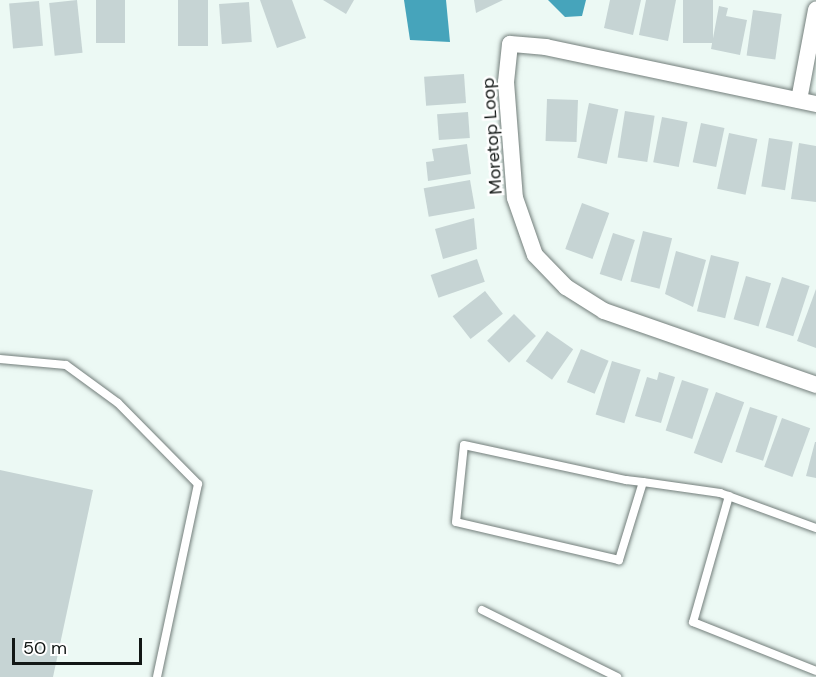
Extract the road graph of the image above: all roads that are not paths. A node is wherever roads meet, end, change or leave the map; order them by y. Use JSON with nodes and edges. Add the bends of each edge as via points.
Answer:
{"nodes":[{"id":1,"x":816,"y":10,"type":"edge"},
{"id":2,"x":799,"y":100,"type":"junction"},
{"id":3,"x":816,"y":104,"type":"edge"},
{"id":4,"x":0,"y":359,"type":"edge"},
{"id":5,"x":816,"y":385,"type":"edge"},
{"id":6,"x":643,"y":482,"type":"junction"},
{"id":7,"x":729,"y":496,"type":"junction"},
{"id":8,"x":816,"y":528,"type":"edge"},
{"id":9,"x":482,"y":610,"type":"dead end"},
{"id":10,"x":816,"y":671,"type":"edge"},
{"id":11,"x":157,"y":677,"type":"edge"},
{"id":12,"x":617,"y":677,"type":"edge"}],
"edges":[{"from":1,"to":2,"type":"street"},
{"from":2,"to":3,"type":"street","name":"Moretop Loop"},
{"from":2,"to":5,"type":"street","name":"Moretop Loop","via":[[546,47],[510,44],[506,82],[515,198],[535,255],[566,288],[604,311]]},
{"from":4,"to":11,"type":"lane","via":[[66,365],[118,403],[198,484]]},
{"from":6,"to":6,"type":"lane","via":[[464,445],[456,522],[619,560]]},
{"from":6,"to":7,"type":"lane"},
{"from":7,"to":8,"type":"lane"},
{"from":7,"to":10,"type":"lane","via":[[693,622]]},
{"from":9,"to":12,"type":"lane"}]}
